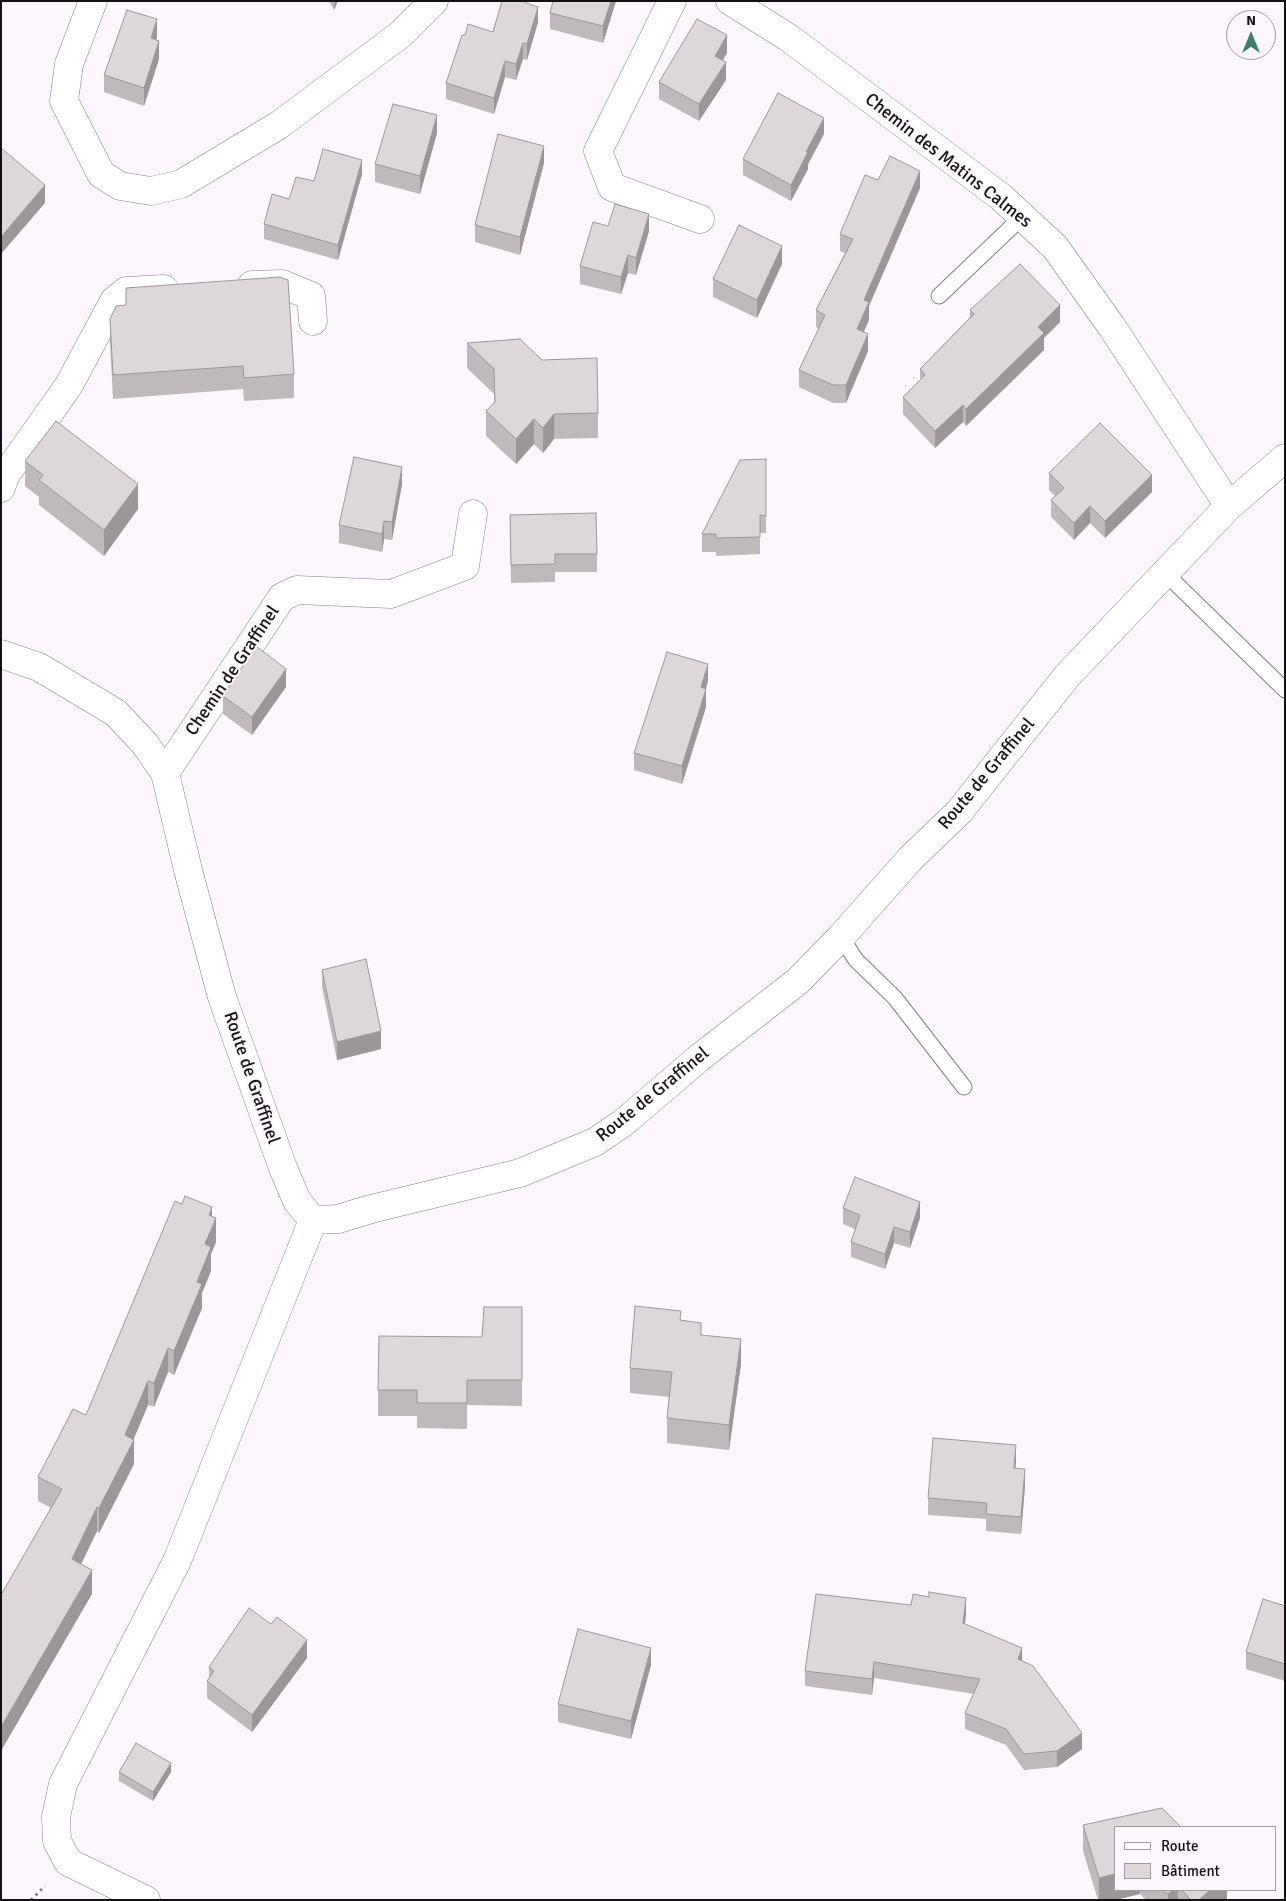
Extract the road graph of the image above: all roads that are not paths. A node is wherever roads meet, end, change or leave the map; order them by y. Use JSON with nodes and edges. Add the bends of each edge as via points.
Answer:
{"nodes":[{"id":1,"x":92,"y":1,"type":"edge"},
{"id":2,"x":434,"y":1,"type":"edge"},
{"id":3,"x":672,"y":1,"type":"edge"},
{"id":4,"x":730,"y":1,"type":"edge"},
{"id":5,"x":1022,"y":217,"type":"junction"},
{"id":6,"x":700,"y":219,"type":"dead end"},
{"id":7,"x":224,"y":287,"type":"edge"},
{"id":8,"x":185,"y":288,"type":"edge"},
{"id":9,"x":939,"y":296,"type":"dead end"},
{"id":10,"x":312,"y":321,"type":"dead end"},
{"id":11,"x":1285,"y":458,"type":"edge"},
{"id":12,"x":1,"y":488,"type":"edge"},
{"id":13,"x":1229,"y":506,"type":"junction"},
{"id":14,"x":474,"y":514,"type":"dead end"},
{"id":15,"x":1165,"y":573,"type":"junction"},
{"id":16,"x":1,"y":654,"type":"edge"},
{"id":17,"x":1285,"y":690,"type":"edge"},
{"id":18,"x":165,"y":773,"type":"junction"},
{"id":19,"x":841,"y":937,"type":"junction"},
{"id":20,"x":964,"y":1087,"type":"dead end"},
{"id":21,"x":313,"y":1220,"type":"junction"},
{"id":22,"x":146,"y":1900,"type":"edge"}],
"edges":[{"from":1,"to":2,"type":"street","via":[[69,64],[64,101],[101,174],[120,186],[151,191],[181,184],[279,125],[401,34]]},
{"from":3,"to":6,"type":"street","via":[[598,151],[612,187]]},
{"from":4,"to":5,"type":"street","name":"Chemin des Matins Calmes","via":[[789,38],[1001,197]]},
{"from":5,"to":9,"type":"lane"},
{"from":5,"to":13,"type":"street","name":"Chemin des Matins Calmes","via":[[1061,255]]},
{"from":7,"to":10,"type":"street","via":[[282,284],[311,296]]},
{"from":8,"to":12,"type":"street","via":[[126,290],[114,301],[69,385],[5,476]]},
{"from":11,"to":13,"type":"street","name":"Route de Graffinel"},
{"from":13,"to":15,"type":"street","name":"Route de Graffinel"},
{"from":14,"to":18,"type":"street","name":"Chemin de Graffinel","via":[[465,566],[391,594],[297,590],[282,597]]},
{"from":15,"to":17,"type":"lane"},
{"from":15,"to":19,"type":"street","name":"Route de Graffinel","via":[[1067,676],[959,812],[910,859]]},
{"from":16,"to":18,"type":"street","name":"Route de Graffinel","via":[[39,667],[116,713],[145,744]]},
{"from":18,"to":21,"type":"street","name":"Route de Graffinel","via":[[222,997],[283,1168],[297,1201]]},
{"from":19,"to":20,"type":"lane","via":[[856,960],[895,998]]},
{"from":19,"to":21,"type":"street","name":"Route de Graffinel","via":[[798,981],[595,1142],[520,1173],[338,1219]]},
{"from":21,"to":22,"type":"street","via":[[177,1561],[63,1784],[56,1817],[57,1841],[68,1862]]}]}
